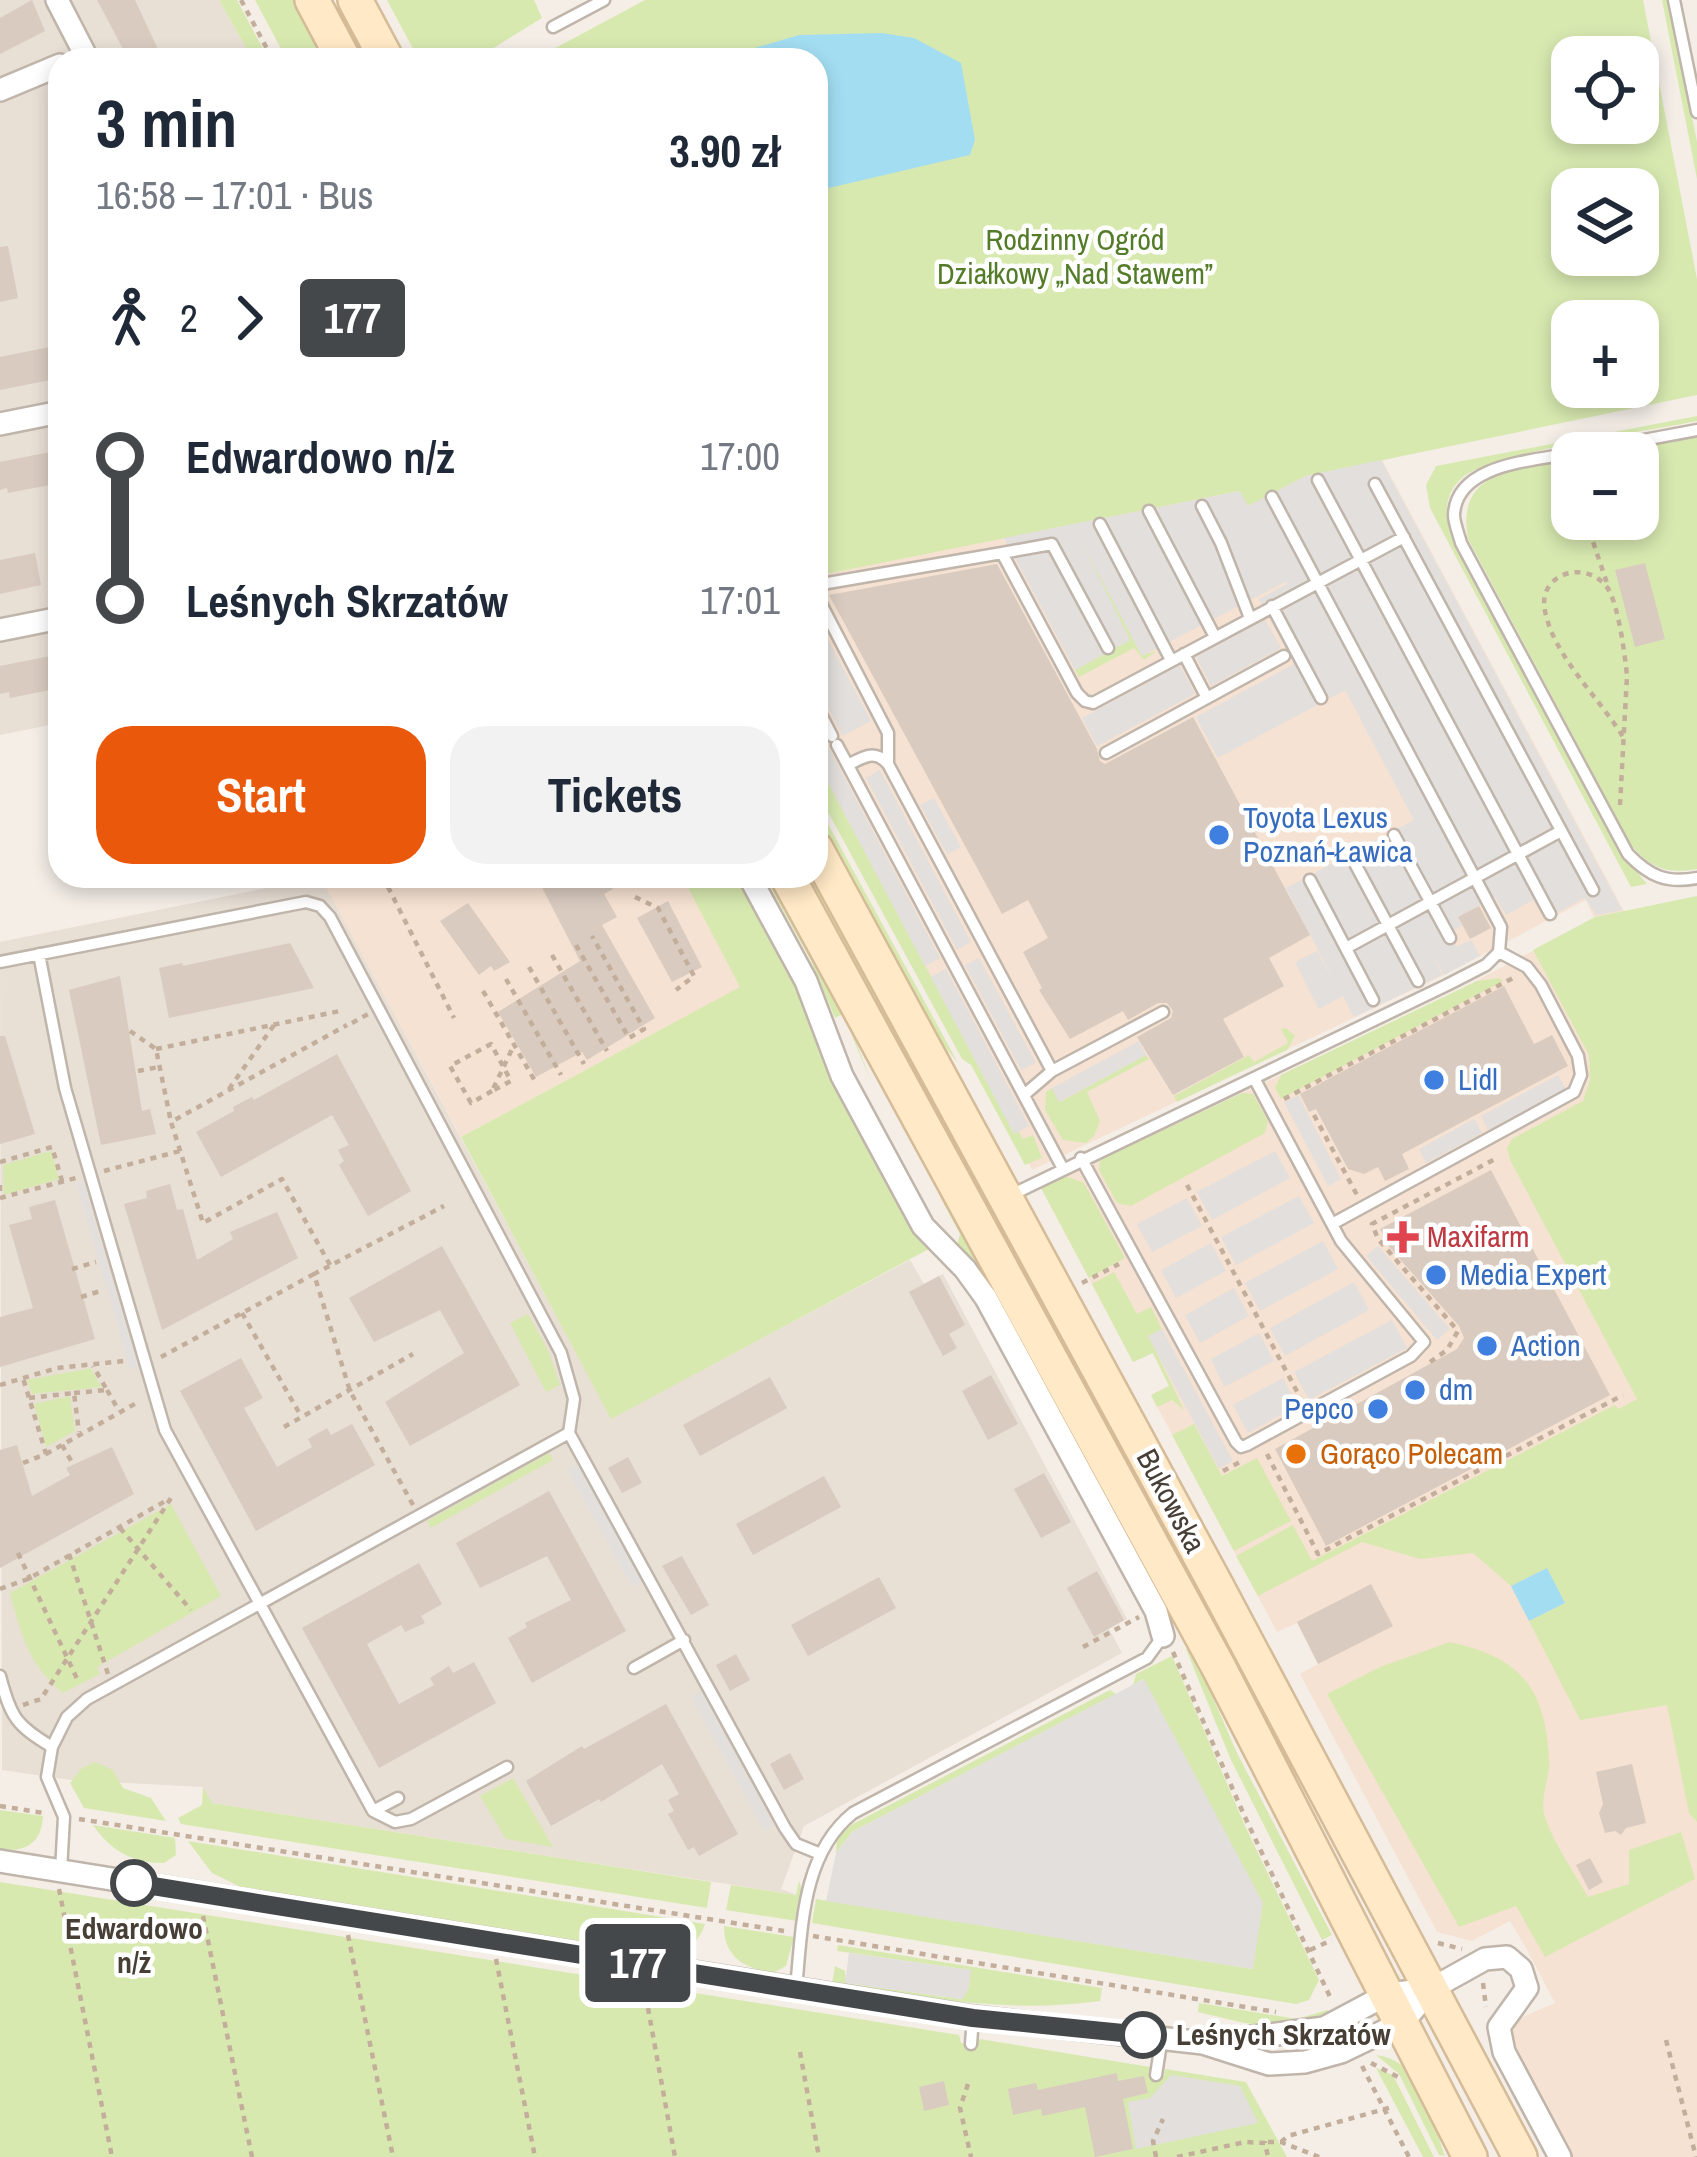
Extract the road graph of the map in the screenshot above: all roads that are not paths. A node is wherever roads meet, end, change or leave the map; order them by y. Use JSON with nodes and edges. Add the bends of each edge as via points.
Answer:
{"nodes":[{"id":1,"x":57,"y":0,"type":"edge"},
{"id":2,"x":312,"y":0,"type":"edge"},
{"id":3,"x":356,"y":0,"type":"edge"},
{"id":4,"x":604,"y":0,"type":"edge"},
{"id":5,"x":1675,"y":0,"type":"edge"},
{"id":6,"x":554,"y":27,"type":"dead end"},
{"id":7,"x":78,"y":48,"type":"edge"},
{"id":8,"x":338,"y":48,"type":"edge"},
{"id":9,"x":381,"y":48,"type":"edge"},
{"id":10,"x":48,"y":70,"type":"edge"},
{"id":11,"x":0,"y":90,"type":"edge"},
{"id":12,"x":1697,"y":112,"type":"edge"},
{"id":13,"x":48,"y":414,"type":"edge"},
{"id":14,"x":0,"y":424,"type":"edge"},
{"id":15,"x":1697,"y":430,"type":"edge"},
{"id":16,"x":1659,"y":437,"type":"edge"},
{"id":17,"x":1551,"y":458,"type":"edge"},
{"id":18,"x":1318,"y":480,"type":"dead end"},
{"id":19,"x":1376,"y":484,"type":"dead end"},
{"id":20,"x":1272,"y":497,"type":"dead end"},
{"id":21,"x":1202,"y":506,"type":"dead end"},
{"id":22,"x":1149,"y":511,"type":"dead end"},
{"id":23,"x":1100,"y":524,"type":"dead end"},
{"id":24,"x":1404,"y":538,"type":"junction"},
{"id":25,"x":1002,"y":553,"type":"junction"},
{"id":26,"x":1361,"y":560,"type":"junction"},
{"id":27,"x":828,"y":583,"type":"edge"},
{"id":28,"x":1318,"y":583,"type":"junction"},
{"id":29,"x":1273,"y":606,"type":"junction"},
{"id":30,"x":828,"y":618,"type":"edge"},
{"id":31,"x":1250,"y":618,"type":"junction"},
{"id":32,"x":48,"y":620,"type":"edge"},
{"id":33,"x":0,"y":630,"type":"edge"},
{"id":34,"x":1215,"y":637,"type":"junction"},
{"id":35,"x":1108,"y":649,"type":"dead end"},
{"id":36,"x":1184,"y":653,"type":"junction"},
{"id":37,"x":1284,"y":656,"type":"dead end"},
{"id":38,"x":1171,"y":660,"type":"junction"},
{"id":39,"x":1208,"y":698,"type":"junction"},
{"id":40,"x":1321,"y":698,"type":"dead end"},
{"id":41,"x":828,"y":728,"type":"edge"},
{"id":42,"x":1106,"y":753,"type":"dead end"},
{"id":43,"x":888,"y":764,"type":"junction"},
{"id":44,"x":848,"y":765,"type":"junction"},
{"id":45,"x":1562,"y":831,"type":"junction"},
{"id":46,"x":1394,"y":835,"type":"dead end"},
{"id":47,"x":1518,"y":854,"type":"junction"},
{"id":48,"x":1352,"y":858,"type":"dead end"},
{"id":49,"x":828,"y":872,"type":"edge"},
{"id":50,"x":1475,"y":878,"type":"junction"},
{"id":51,"x":1697,"y":878,"type":"edge"},
{"id":52,"x":1310,"y":880,"type":"dead end"},
{"id":53,"x":756,"y":888,"type":"edge"},
{"id":54,"x":794,"y":888,"type":"edge"},
{"id":55,"x":1593,"y":890,"type":"dead end"},
{"id":56,"x":1430,"y":902,"type":"junction"},
{"id":57,"x":1550,"y":914,"type":"dead end"},
{"id":58,"x":1388,"y":925,"type":"junction"},
{"id":59,"x":1450,"y":938,"type":"dead end"},
{"id":60,"x":1346,"y":947,"type":"junction"},
{"id":61,"x":1499,"y":952,"type":"junction"},
{"id":62,"x":39,"y":954,"type":"junction"},
{"id":63,"x":0,"y":962,"type":"edge"},
{"id":64,"x":1418,"y":980,"type":"dead end"},
{"id":65,"x":1373,"y":1000,"type":"dead end"},
{"id":66,"x":1163,"y":1012,"type":"dead end"},
{"id":67,"x":1052,"y":1071,"type":"junction"},
{"id":68,"x":1254,"y":1078,"type":"junction"},
{"id":69,"x":1024,"y":1095,"type":"junction"},
{"id":70,"x":1081,"y":1158,"type":"junction"},
{"id":71,"x":1062,"y":1167,"type":"junction"},
{"id":72,"x":1006,"y":1197,"type":"junction"},
{"id":73,"x":1332,"y":1224,"type":"junction"},
{"id":74,"x":569,"y":1432,"type":"junction"},
{"id":75,"x":259,"y":1603,"type":"junction"},
{"id":76,"x":684,"y":1640,"type":"junction"},
{"id":77,"x":1169,"y":1645,"type":"joint"},
{"id":78,"x":634,"y":1668,"type":"dead end"},
{"id":79,"x":0,"y":1676,"type":"edge"},
{"id":80,"x":52,"y":1747,"type":"junction"},
{"id":81,"x":507,"y":1767,"type":"dead end"},
{"id":82,"x":398,"y":1798,"type":"dead end"},
{"id":83,"x":374,"y":1811,"type":"junction"},
{"id":84,"x":818,"y":1853,"type":"junction"},
{"id":85,"x":0,"y":1861,"type":"edge"},
{"id":86,"x":60,"y":1881,"type":"junction"},
{"id":87,"x":796,"y":1988,"type":"junction"},
{"id":88,"x":1431,"y":1988,"type":"junction"},
{"id":89,"x":1395,"y":2008,"type":"junction"},
{"id":90,"x":973,"y":2018,"type":"junction"},
{"id":91,"x":1162,"y":2037,"type":"junction"},
{"id":92,"x":1203,"y":2043,"type":"junction"},
{"id":93,"x":970,"y":2044,"type":"dead end"},
{"id":94,"x":1156,"y":2075,"type":"dead end"},
{"id":95,"x":1470,"y":2157,"type":"edge"},
{"id":96,"x":1520,"y":2157,"type":"edge"},
{"id":97,"x":1559,"y":2157,"type":"edge"}],
"edges":[{"from":1,"to":7,"type":"street"},
{"from":2,"to":8,"type":"main road"},
{"from":3,"to":9,"type":"main road"},
{"from":4,"to":6,"type":"lane"},
{"from":5,"to":12,"type":"lane"},
{"from":10,"to":11,"type":"street"},
{"from":13,"to":14,"type":"street"},
{"from":15,"to":16,"type":"lane"},
{"from":17,"to":51,"type":"lane","via":[[1471,481],[1454,516],[1461,543],[1628,854],[1649,873],[1677,882]]},
{"from":18,"to":26,"type":"lane"},
{"from":19,"to":24,"type":"lane"},
{"from":20,"to":28,"type":"lane"},
{"from":21,"to":31,"type":"lane"},
{"from":22,"to":34,"type":"lane"},
{"from":23,"to":38,"type":"lane"},
{"from":24,"to":26,"type":"lane"},
{"from":24,"to":45,"type":"lane"},
{"from":25,"to":27,"type":"lane"},
{"from":25,"to":35,"type":"lane","via":[[1052,544]]},
{"from":25,"to":38,"type":"lane","via":[[1085,701]]},
{"from":26,"to":28,"type":"lane"},
{"from":26,"to":47,"type":"lane"},
{"from":28,"to":29,"type":"lane"},
{"from":28,"to":50,"type":"lane"},
{"from":29,"to":31,"type":"lane"},
{"from":29,"to":40,"type":"lane"},
{"from":30,"to":43,"type":"lane","via":[[888,733]]},
{"from":31,"to":34,"type":"lane"},
{"from":32,"to":33,"type":"street"},
{"from":34,"to":36,"type":"lane"},
{"from":36,"to":38,"type":"lane"},
{"from":36,"to":39,"type":"lane"},
{"from":37,"to":39,"type":"lane"},
{"from":39,"to":42,"type":"lane"},
{"from":41,"to":44,"type":"lane"},
{"from":43,"to":44,"type":"lane","via":[[873,754]]},
{"from":43,"to":67,"type":"lane"},
{"from":44,"to":69,"type":"lane"},
{"from":45,"to":47,"type":"lane"},
{"from":45,"to":55,"type":"lane"},
{"from":46,"to":56,"type":"lane"},
{"from":47,"to":50,"type":"lane"},
{"from":47,"to":57,"type":"lane"},
{"from":48,"to":58,"type":"lane"},
{"from":49,"to":72,"type":"main road","name":"Bukowska"},
{"from":50,"to":56,"type":"lane"},
{"from":50,"to":61,"type":"lane","via":[[1501,927]]},
{"from":52,"to":60,"type":"lane"},
{"from":53,"to":77,"type":"street","via":[[923,1226],[986,1298]]},
{"from":54,"to":89,"type":"main road","name":"Bukowska"},
{"from":56,"to":58,"type":"lane"},
{"from":56,"to":59,"type":"lane"},
{"from":58,"to":60,"type":"lane"},
{"from":58,"to":64,"type":"lane"},
{"from":60,"to":65,"type":"lane"},
{"from":61,"to":68,"type":"lane"},
{"from":61,"to":73,"type":"lane","via":[[1541,985],[1578,1056],[1579,1084],[1568,1098]]},
{"from":62,"to":63,"type":"lane"},
{"from":62,"to":74,"type":"lane","via":[[306,902],[320,906],[561,1353],[574,1399]]},
{"from":62,"to":75,"type":"lane","via":[[65,1088],[154,1393],[178,1457]]},
{"from":66,"to":67,"type":"lane"},
{"from":67,"to":69,"type":"lane"},
{"from":68,"to":70,"type":"lane"},
{"from":68,"to":73,"type":"lane"},
{"from":69,"to":71,"type":"lane"},
{"from":70,"to":71,"type":"lane"},
{"from":70,"to":73,"type":"lane","via":[[1240,1447],[1424,1342]]},
{"from":71,"to":72,"type":"lane"},
{"from":72,"to":88,"type":"main road","name":"Bukowska"},
{"from":74,"to":75,"type":"lane"},
{"from":74,"to":76,"type":"lane"},
{"from":75,"to":80,"type":"lane","via":[[86,1699]]},
{"from":75,"to":83,"type":"lane"},
{"from":76,"to":78,"type":"lane"},
{"from":76,"to":84,"type":"lane","via":[[785,1828],[796,1844]]},
{"from":77,"to":84,"type":"lane","via":[[853,1813]]},
{"from":79,"to":80,"type":"lane","via":[[21,1728]]},
{"from":80,"to":86,"type":"lane","via":[[47,1777],[64,1816]]},
{"from":81,"to":83,"type":"lane","via":[[411,1819],[394,1822]]},
{"from":82,"to":83,"type":"lane"},
{"from":84,"to":87,"type":"lane"},
{"from":85,"to":86,"type":"street"},
{"from":86,"to":87,"type":"street"},
{"from":87,"to":90,"type":"street"},
{"from":88,"to":89,"type":"street"},
{"from":88,"to":96,"type":"main road","name":"Bukowska"},
{"from":88,"to":97,"type":"street","via":[[1498,1956],[1521,1969],[1526,1994],[1498,2027]]},
{"from":89,"to":92,"type":"street"},
{"from":89,"to":92,"type":"street","via":[[1341,2052],[1298,2063],[1269,2064]]},
{"from":89,"to":95,"type":"main road","name":"Bukowska"},
{"from":90,"to":91,"type":"street"},
{"from":90,"to":93,"type":"lane"},
{"from":91,"to":92,"type":"street"},
{"from":91,"to":94,"type":"lane"}]}
